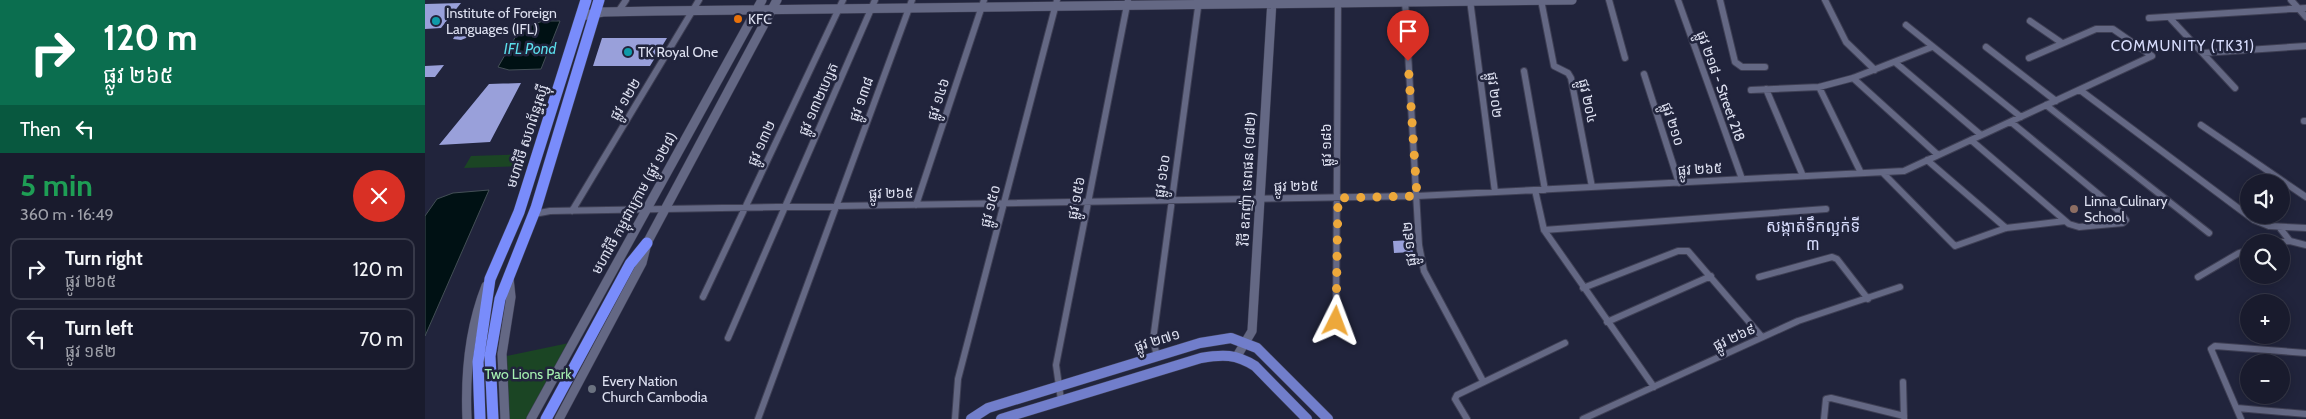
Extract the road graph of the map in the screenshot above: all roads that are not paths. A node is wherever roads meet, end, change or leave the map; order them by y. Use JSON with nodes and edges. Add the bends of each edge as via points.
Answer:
{"nodes":[{"id":1,"x":586,"y":0,"type":"edge"},
{"id":2,"x":599,"y":0,"type":"edge"},
{"id":3,"x":626,"y":0,"type":"edge"},
{"id":4,"x":699,"y":0,"type":"edge"},
{"id":5,"x":762,"y":0,"type":"edge"},
{"id":6,"x":777,"y":0,"type":"edge"},
{"id":7,"x":843,"y":0,"type":"edge"},
{"id":8,"x":875,"y":0,"type":"edge"},
{"id":9,"x":912,"y":0,"type":"edge"},
{"id":10,"x":1541,"y":0,"type":"edge"},
{"id":11,"x":1572,"y":0,"type":"edge"},
{"id":12,"x":1609,"y":0,"type":"edge"},
{"id":13,"x":1677,"y":0,"type":"edge"},
{"id":14,"x":1720,"y":0,"type":"edge"},
{"id":15,"x":1825,"y":0,"type":"edge"},
{"id":16,"x":2291,"y":0,"type":"edge"},
{"id":17,"x":1405,"y":1,"type":"edge"},
{"id":18,"x":1470,"y":1,"type":"edge"},
{"id":19,"x":1272,"y":2,"type":"edge"},
{"id":20,"x":1338,"y":2,"type":"edge"},
{"id":21,"x":1056,"y":3,"type":"edge"},
{"id":22,"x":1127,"y":3,"type":"edge"},
{"id":23,"x":1198,"y":3,"type":"edge"},
{"id":24,"x":983,"y":4,"type":"edge"},
{"id":25,"x":871,"y":8,"type":"junction"},
{"id":26,"x":908,"y":8,"type":"junction"},
{"id":27,"x":2299,"y":8,"type":"junction"},
{"id":28,"x":2306,"y":8,"type":"edge"},
{"id":29,"x":839,"y":9,"type":"junction"},
{"id":30,"x":757,"y":10,"type":"junction"},
{"id":31,"x":772,"y":10,"type":"junction"},
{"id":32,"x":693,"y":11,"type":"junction"},
{"id":33,"x":618,"y":12,"type":"junction"},
{"id":34,"x":595,"y":14,"type":"junction"},
{"id":35,"x":581,"y":16,"type":"junction"},
{"id":36,"x":2169,"y":17,"type":"junction"},
{"id":37,"x":2306,"y":17,"type":"edge"},
{"id":38,"x":2149,"y":18,"type":"dead end"},
{"id":39,"x":2031,"y":21,"type":"dead end"},
{"id":40,"x":1906,"y":24,"type":"dead end"},
{"id":41,"x":2062,"y":43,"type":"junction"},
{"id":42,"x":2306,"y":46,"type":"edge"},
{"id":43,"x":1932,"y":47,"type":"junction"},
{"id":44,"x":1985,"y":47,"type":"dead end"},
{"id":45,"x":2203,"y":53,"type":"junction"},
{"id":46,"x":1625,"y":58,"type":"dead end"},
{"id":47,"x":2029,"y":58,"type":"dead end"},
{"id":48,"x":1896,"y":63,"type":"junction"},
{"id":49,"x":1765,"y":67,"type":"dead end"},
{"id":50,"x":1875,"y":70,"type":"junction"},
{"id":51,"x":1524,"y":71,"type":"dead end"},
{"id":52,"x":1644,"y":74,"type":"dead end"},
{"id":53,"x":1853,"y":78,"type":"junction"},
{"id":54,"x":1819,"y":87,"type":"junction"},
{"id":55,"x":2235,"y":88,"type":"dead end"},
{"id":56,"x":1766,"y":89,"type":"junction"},
{"id":57,"x":1751,"y":90,"type":"dead end"},
{"id":58,"x":2081,"y":90,"type":"junction"},
{"id":59,"x":2056,"y":100,"type":"junction"},
{"id":60,"x":2046,"y":105,"type":"junction"},
{"id":61,"x":2021,"y":117,"type":"junction"},
{"id":62,"x":2011,"y":122,"type":"junction"},
{"id":63,"x":2201,"y":125,"type":"dead end"},
{"id":64,"x":1981,"y":135,"type":"junction"},
{"id":65,"x":1971,"y":140,"type":"junction"},
{"id":66,"x":1938,"y":155,"type":"junction"},
{"id":67,"x":1927,"y":160,"type":"junction"},
{"id":68,"x":1861,"y":173,"type":"junction"},
{"id":69,"x":1883,"y":173,"type":"junction"},
{"id":70,"x":1803,"y":176,"type":"junction"},
{"id":71,"x":1742,"y":179,"type":"junction"},
{"id":72,"x":1679,"y":183,"type":"junction"},
{"id":73,"x":1592,"y":187,"type":"junction"},
{"id":74,"x":1535,"y":190,"type":"junction"},
{"id":75,"x":1545,"y":190,"type":"junction"},
{"id":76,"x":1495,"y":192,"type":"junction"},
{"id":77,"x":1417,"y":196,"type":"junction"},
{"id":78,"x":1338,"y":198,"type":"junction"},
{"id":79,"x":2306,"y":198,"type":"edge"},
{"id":80,"x":1260,"y":199,"type":"junction"},
{"id":81,"x":1172,"y":201,"type":"junction"},
{"id":82,"x":1088,"y":202,"type":"junction"},
{"id":83,"x":1003,"y":204,"type":"junction"},
{"id":84,"x":916,"y":205,"type":"junction"},
{"id":85,"x":783,"y":207,"type":"junction"},
{"id":86,"x":834,"y":207,"type":"junction"},
{"id":87,"x":745,"y":208,"type":"junction"},
{"id":88,"x":665,"y":209,"type":"junction"},
{"id":89,"x":1827,"y":209,"type":"dead end"},
{"id":90,"x":646,"y":210,"type":"junction"},
{"id":91,"x":572,"y":211,"type":"junction"},
{"id":92,"x":534,"y":214,"type":"junction"},
{"id":93,"x":2065,"y":222,"type":"junction"},
{"id":94,"x":2279,"y":227,"type":"junction"},
{"id":95,"x":2006,"y":228,"type":"junction"},
{"id":96,"x":2306,"y":228,"type":"edge"},
{"id":97,"x":1544,"y":230,"type":"junction"},
{"id":98,"x":2209,"y":232,"type":"dead end"},
{"id":99,"x":2284,"y":234,"type":"edge"},
{"id":100,"x":2290,"y":241,"type":"edge"},
{"id":101,"x":647,"y":243,"type":"junction"},
{"id":102,"x":2305,"y":245,"type":"edge"},
{"id":103,"x":2240,"y":253,"type":"edge"},
{"id":104,"x":509,"y":276,"type":"junction"},
{"id":105,"x":1711,"y":276,"type":"junction"},
{"id":106,"x":1759,"y":277,"type":"dead end"},
{"id":107,"x":2198,"y":277,"type":"dead end"},
{"id":108,"x":490,"y":279,"type":"junction"},
{"id":109,"x":1899,"y":287,"type":"dead end"},
{"id":110,"x":1583,"y":288,"type":"junction"},
{"id":111,"x":703,"y":297,"type":"dead end"},
{"id":112,"x":1868,"y":299,"type":"junction"},
{"id":113,"x":1336,"y":321,"type":"dead end"},
{"id":114,"x":1607,"y":322,"type":"junction"},
{"id":115,"x":1762,"y":337,"type":"junction"},
{"id":116,"x":728,"y":338,"type":"dead end"},
{"id":117,"x":1245,"y":342,"type":"junction"},
{"id":118,"x":1565,"y":343,"type":"dead end"},
{"id":119,"x":2306,"y":353,"type":"edge"},
{"id":120,"x":1157,"y":356,"type":"junction"},
{"id":121,"x":1237,"y":356,"type":"junction"},
{"id":122,"x":484,"y":359,"type":"junction"},
{"id":123,"x":1483,"y":380,"type":"junction"},
{"id":124,"x":1903,"y":382,"type":"dead end"},
{"id":125,"x":1059,"y":386,"type":"junction"},
{"id":126,"x":1654,"y":388,"type":"junction"},
{"id":127,"x":1061,"y":400,"type":"junction"},
{"id":128,"x":2237,"y":408,"type":"junction"},
{"id":129,"x":2306,"y":414,"type":"edge"},
{"id":130,"x":2285,"y":416,"type":"edge"},
{"id":131,"x":1904,"y":417,"type":"edge"},
{"id":132,"x":467,"y":419,"type":"edge"},
{"id":133,"x":480,"y":419,"type":"edge"},
{"id":134,"x":493,"y":419,"type":"edge"},
{"id":135,"x":505,"y":419,"type":"edge"},
{"id":136,"x":531,"y":419,"type":"edge"},
{"id":137,"x":547,"y":419,"type":"edge"},
{"id":138,"x":559,"y":419,"type":"edge"},
{"id":139,"x":758,"y":419,"type":"edge"},
{"id":140,"x":955,"y":419,"type":"edge"},
{"id":141,"x":971,"y":419,"type":"edge"},
{"id":142,"x":1001,"y":419,"type":"edge"},
{"id":143,"x":1307,"y":419,"type":"edge"},
{"id":144,"x":1328,"y":419,"type":"edge"},
{"id":145,"x":1467,"y":419,"type":"edge"},
{"id":146,"x":1583,"y":419,"type":"edge"},
{"id":147,"x":1824,"y":419,"type":"edge"},
{"id":148,"x":2241,"y":419,"type":"edge"}],
"edges":[{"from":1,"to":35,"type":"highway","name":"មហាវិថី សហព័ន្ធរុស្ស៊ី"},
{"from":2,"to":34,"type":"highway","name":"មហាវិថី សហព័ន្ធរុស្ស៊ី"},
{"from":3,"to":33,"type":"street"},
{"from":4,"to":32,"type":"street","name":"ផ្លូវ ១២២"},
{"from":5,"to":30,"type":"street","name":"មហាវិថី កម្ពុជាក្រោម (ផ្លូវ ១២៨)"},
{"from":6,"to":31,"type":"main road"},
{"from":7,"to":29,"type":"street","name":"ផ្លូវ ១៣២"},
{"from":8,"to":25,"type":"street","name":"ផ្លូវ ១៣២ហ្សេត"},
{"from":9,"to":26,"type":"street","name":"ផ្លូវ ១៣៨"},
{"from":10,"to":11,"type":"street"},
{"from":10,"to":18,"type":"street"},
{"from":10,"to":73,"type":"street","name":"ផ្លូវ ២០៤","via":[[1554,66],[1571,78]]},
{"from":12,"to":46,"type":"street"},
{"from":13,"to":71,"type":"street","name":"ផ្លូវ ២១៨ - Street 218"},
{"from":14,"to":49,"type":"street","via":[[1735,62],[1742,67]]},
{"from":15,"to":50,"type":"street","via":[[1846,42]]},
{"from":16,"to":27,"type":"street"},
{"from":17,"to":18,"type":"street"},
{"from":17,"to":20,"type":"street"},
{"from":17,"to":77,"type":"street","name":"ផ្លូវ ១៩២"},
{"from":18,"to":76,"type":"street","name":"ផ្លូវ ២០២"},
{"from":19,"to":20,"type":"street"},
{"from":19,"to":23,"type":"street"},
{"from":19,"to":80,"type":"street","name":"វិថី ឧកញ៉ា ទេពផន (១៨២)"},
{"from":20,"to":78,"type":"street","name":"ផ្លូវ ១៨៦"},
{"from":21,"to":22,"type":"street"},
{"from":21,"to":24,"type":"street"},
{"from":21,"to":83,"type":"street","name":"ផ្លូវ ១៥០"},
{"from":22,"to":23,"type":"street"},
{"from":22,"to":82,"type":"street","name":"ផ្លូវ ១៥៦"},
{"from":23,"to":81,"type":"street","name":"ផ្លូវ ១៦០"},
{"from":24,"to":26,"type":"street"},
{"from":24,"to":84,"type":"street","name":"ផ្លូវ ១៤៦"},
{"from":25,"to":26,"type":"street"},
{"from":25,"to":29,"type":"street"},
{"from":25,"to":85,"type":"street","name":"ផ្លូវ ១៣២ហ្សេត"},
{"from":26,"to":86,"type":"street","name":"ផ្លូវ ១៣៨"},
{"from":27,"to":28,"type":"street"},
{"from":27,"to":36,"type":"street"},
{"from":27,"to":37,"type":"street"},
{"from":29,"to":31,"type":"street"},
{"from":29,"to":87,"type":"street","name":"ផ្លូវ ១៣២"},
{"from":30,"to":31,"type":"street"},
{"from":30,"to":32,"type":"street"},
{"from":30,"to":90,"type":"street","name":"មហាវិថី កម្ពុជាក្រោម (ផ្លូវ ១២៨)"},
{"from":31,"to":88,"type":"street"},
{"from":32,"to":33,"type":"street"},
{"from":32,"to":91,"type":"street","name":"ផ្លូវ ១២២"},
{"from":33,"to":34,"type":"street"},
{"from":34,"to":35,"type":"street"},
{"from":34,"to":92,"type":"highway","name":"មហាវិថី សហព័ន្ធរុស្ស៊ី"},
{"from":35,"to":108,"type":"highway","name":"មហាវិថី សហព័ន្ធរុស្ស៊ី","via":[[519,212]]},
{"from":36,"to":38,"type":"street"},
{"from":36,"to":45,"type":"street"},
{"from":39,"to":41,"type":"street"},
{"from":40,"to":43,"type":"street"},
{"from":41,"to":47,"type":"street"},
{"from":41,"to":58,"type":"street","name":"ផ្លូវ ២៦៥","via":[[2107,28],[2152,56]]},
{"from":42,"to":45,"type":"street"},
{"from":43,"to":48,"type":"street"},
{"from":43,"to":61,"type":"street"},
{"from":44,"to":59,"type":"street"},
{"from":45,"to":55,"type":"street"},
{"from":48,"to":50,"type":"street"},
{"from":48,"to":64,"type":"street"},
{"from":50,"to":53,"type":"street"},
{"from":51,"to":75,"type":"street"},
{"from":52,"to":72,"type":"street","name":"ផ្លូវ ២១០"},
{"from":53,"to":54,"type":"street"},
{"from":53,"to":66,"type":"street"},
{"from":54,"to":56,"type":"street"},
{"from":54,"to":68,"type":"street"},
{"from":56,"to":57,"type":"street"},
{"from":56,"to":70,"type":"street"},
{"from":58,"to":59,"type":"street","name":"ផ្លូវ ២៦៥"},
{"from":58,"to":94,"type":"street","via":[[2261,224]]},
{"from":59,"to":60,"type":"street","name":"ផ្លូវ ២៦៥"},
{"from":60,"to":61,"type":"street","name":"ផ្លូវ ២៦៥"},
{"from":60,"to":98,"type":"street"},
{"from":61,"to":62,"type":"street","name":"ផ្លូវ ២៦៥"},
{"from":62,"to":64,"type":"street","name":"ផ្លូវ ២៦៥"},
{"from":62,"to":93,"type":"street","via":[[2126,220],[2123,223],[2079,227]]},
{"from":63,"to":79,"type":"street"},
{"from":64,"to":65,"type":"street","name":"ផ្លូវ ២៦៥"},
{"from":65,"to":66,"type":"street","name":"ផ្លូវ ២៦៥"},
{"from":65,"to":93,"type":"street"},
{"from":66,"to":67,"type":"street","name":"ផ្លូវ ២៦៥"},
{"from":67,"to":69,"type":"street","name":"ផ្លូវ ២៦៥","via":[[1904,171]]},
{"from":67,"to":95,"type":"street"},
{"from":68,"to":69,"type":"street","name":"ផ្លូវ ២៦៥"},
{"from":68,"to":70,"type":"street","name":"ផ្លូវ ២៦៥"},
{"from":69,"to":95,"type":"street","via":[[1955,246]]},
{"from":70,"to":71,"type":"street","name":"ផ្លូវ ២៦៥"},
{"from":71,"to":72,"type":"street","name":"ផ្លូវ ២៦៥"},
{"from":72,"to":73,"type":"street","name":"ផ្លូវ ២៦៥"},
{"from":73,"to":75,"type":"street","name":"ផ្លូវ ២៦៥"},
{"from":74,"to":75,"type":"street","name":"ផ្លូវ ២៦៥"},
{"from":74,"to":76,"type":"street","name":"ផ្លូវ ២៦៥"},
{"from":74,"to":97,"type":"street"},
{"from":76,"to":77,"type":"street","name":"ផ្លូវ ២៦៥"},
{"from":77,"to":78,"type":"street","name":"ផ្លូវ ២៦៥"},
{"from":77,"to":123,"type":"street","name":"ផ្លូវ ១៩២","via":[[1419,245],[1424,271]]},
{"from":78,"to":80,"type":"street","name":"ផ្លូវ ២៦៥"},
{"from":78,"to":113,"type":"street","name":"ផ្លូវ ១៨៦"},
{"from":80,"to":81,"type":"street","name":"ផ្លូវ ២៦៥"},
{"from":80,"to":117,"type":"street","name":"វិថី ឧកញ៉ា ទេពផន (១៨២)","via":[[1252,331]]},
{"from":81,"to":82,"type":"street","name":"ផ្លូវ ២៦៥"},
{"from":81,"to":120,"type":"street","name":"ផ្លូវ ១៦០","via":[[1153,340]]},
{"from":82,"to":83,"type":"street","name":"ផ្លូវ ២៦៥"},
{"from":82,"to":125,"type":"street","name":"ផ្លូវ ១៥៦","via":[[1056,365]]},
{"from":83,"to":84,"type":"street","name":"ផ្លូវ ២៦៥"},
{"from":83,"to":140,"type":"street","name":"ផ្លូវ ១៥០","via":[[958,379]]},
{"from":84,"to":86,"type":"street","name":"ផ្លូវ ២៦៥"},
{"from":85,"to":86,"type":"street","name":"ផ្លូវ ២៦៥"},
{"from":85,"to":87,"type":"street","name":"ផ្លូវ ២៦៥"},
{"from":85,"to":116,"type":"street","name":"ផ្លូវ ១៣២ហ្សេត"},
{"from":86,"to":139,"type":"street","name":"ផ្លូវ ១៣៨"},
{"from":87,"to":88,"type":"street","name":"ផ្លូវ ២៦៥"},
{"from":87,"to":111,"type":"street","name":"ផ្លូវ ១៣២"},
{"from":88,"to":90,"type":"street","name":"ផ្លូវ ២៦៥"},
{"from":88,"to":101,"type":"street"},
{"from":89,"to":97,"type":"street"},
{"from":90,"to":91,"type":"street","name":"ផ្លូវ ២៦៥"},
{"from":90,"to":136,"type":"street","name":"មហាវិថី កម្ពុជាក្រោម (ផ្លូវ ១២៨)"},
{"from":91,"to":92,"type":"street","name":"ផ្លូវ ២៦៥"},
{"from":92,"to":104,"type":"highway","name":"មហាវិថី សហព័ន្ធរុស្ស៊ី"},
{"from":93,"to":95,"type":"street"},
{"from":94,"to":96,"type":"street"},
{"from":94,"to":99,"type":"street"},
{"from":97,"to":110,"type":"street"},
{"from":100,"to":102,"type":"street"},
{"from":101,"to":137,"type":"highway","via":[[631,264]]},
{"from":101,"to":138,"type":"street","via":[[642,263]]},
{"from":103,"to":107,"type":"street"},
{"from":104,"to":122,"type":"highway","name":"មហាវិថី សហព័ន្ធរុស្ស៊ី"},
{"from":104,"to":135,"type":"street","name":"មហាវិថី សហព័ន្ធរុស្ស៊ី","via":[[511,297],[502,354]]},
{"from":105,"to":110,"type":"street","via":[[1685,250]]},
{"from":105,"to":114,"type":"street"},
{"from":105,"to":115,"type":"street"},
{"from":106,"to":112,"type":"street","via":[[1832,257]]},
{"from":108,"to":122,"type":"highway","name":"មហាវិថី សហព័ន្ធរុស្ស៊ី"},
{"from":108,"to":132,"type":"street","name":"មហាវិថី សហព័ន្ធរុស្ស៊ី","via":[[476,308],[469,341],[465,397]]},
{"from":109,"to":112,"type":"street","name":"ផ្លូវ ២៦៩"},
{"from":110,"to":114,"type":"street"},
{"from":112,"to":115,"type":"street","name":"ផ្លូវ ២៦៩","via":[[1798,321]]},
{"from":114,"to":126,"type":"street"},
{"from":115,"to":126,"type":"street","name":"ផ្លូវ ២៦៩"},
{"from":117,"to":120,"type":"main road","name":"ផ្លូវ ២៧១","via":[[1221,339]]},
{"from":117,"to":121,"type":"street","name":"វិថី ឧកញ៉ា ទេពផន (១៨២)"},
{"from":117,"to":144,"type":"main road","name":"ផ្លូវ ២៧១","via":[[1273,362]]},
{"from":118,"to":123,"type":"street"},
{"from":119,"to":128,"type":"street","via":[[2215,346],[2211,349]]},
{"from":120,"to":125,"type":"main road","name":"ផ្លូវ ២៧១"},
{"from":121,"to":127,"type":"main road","via":[[1222,354],[1201,358]]},
{"from":121,"to":143,"type":"main road","via":[[1251,363]]},
{"from":122,"to":133,"type":"highway"},
{"from":122,"to":134,"type":"highway"},
{"from":123,"to":145,"type":"street","via":[[1455,399]]},
{"from":124,"to":131,"type":"street"},
{"from":125,"to":127,"type":"street","name":"ផ្លូវ ១៥៦"},
{"from":125,"to":141,"type":"main road","name":"ផ្លូវ ២៧១","via":[[988,408]]},
{"from":126,"to":146,"type":"street","name":"ផ្លូវ ២៦៩"},
{"from":127,"to":142,"type":"main road"},
{"from":128,"to":130,"type":"street"},
{"from":128,"to":148,"type":"street"},
{"from":129,"to":130,"type":"street"},
{"from":131,"to":147,"type":"street","via":[[1826,398]]}]}
